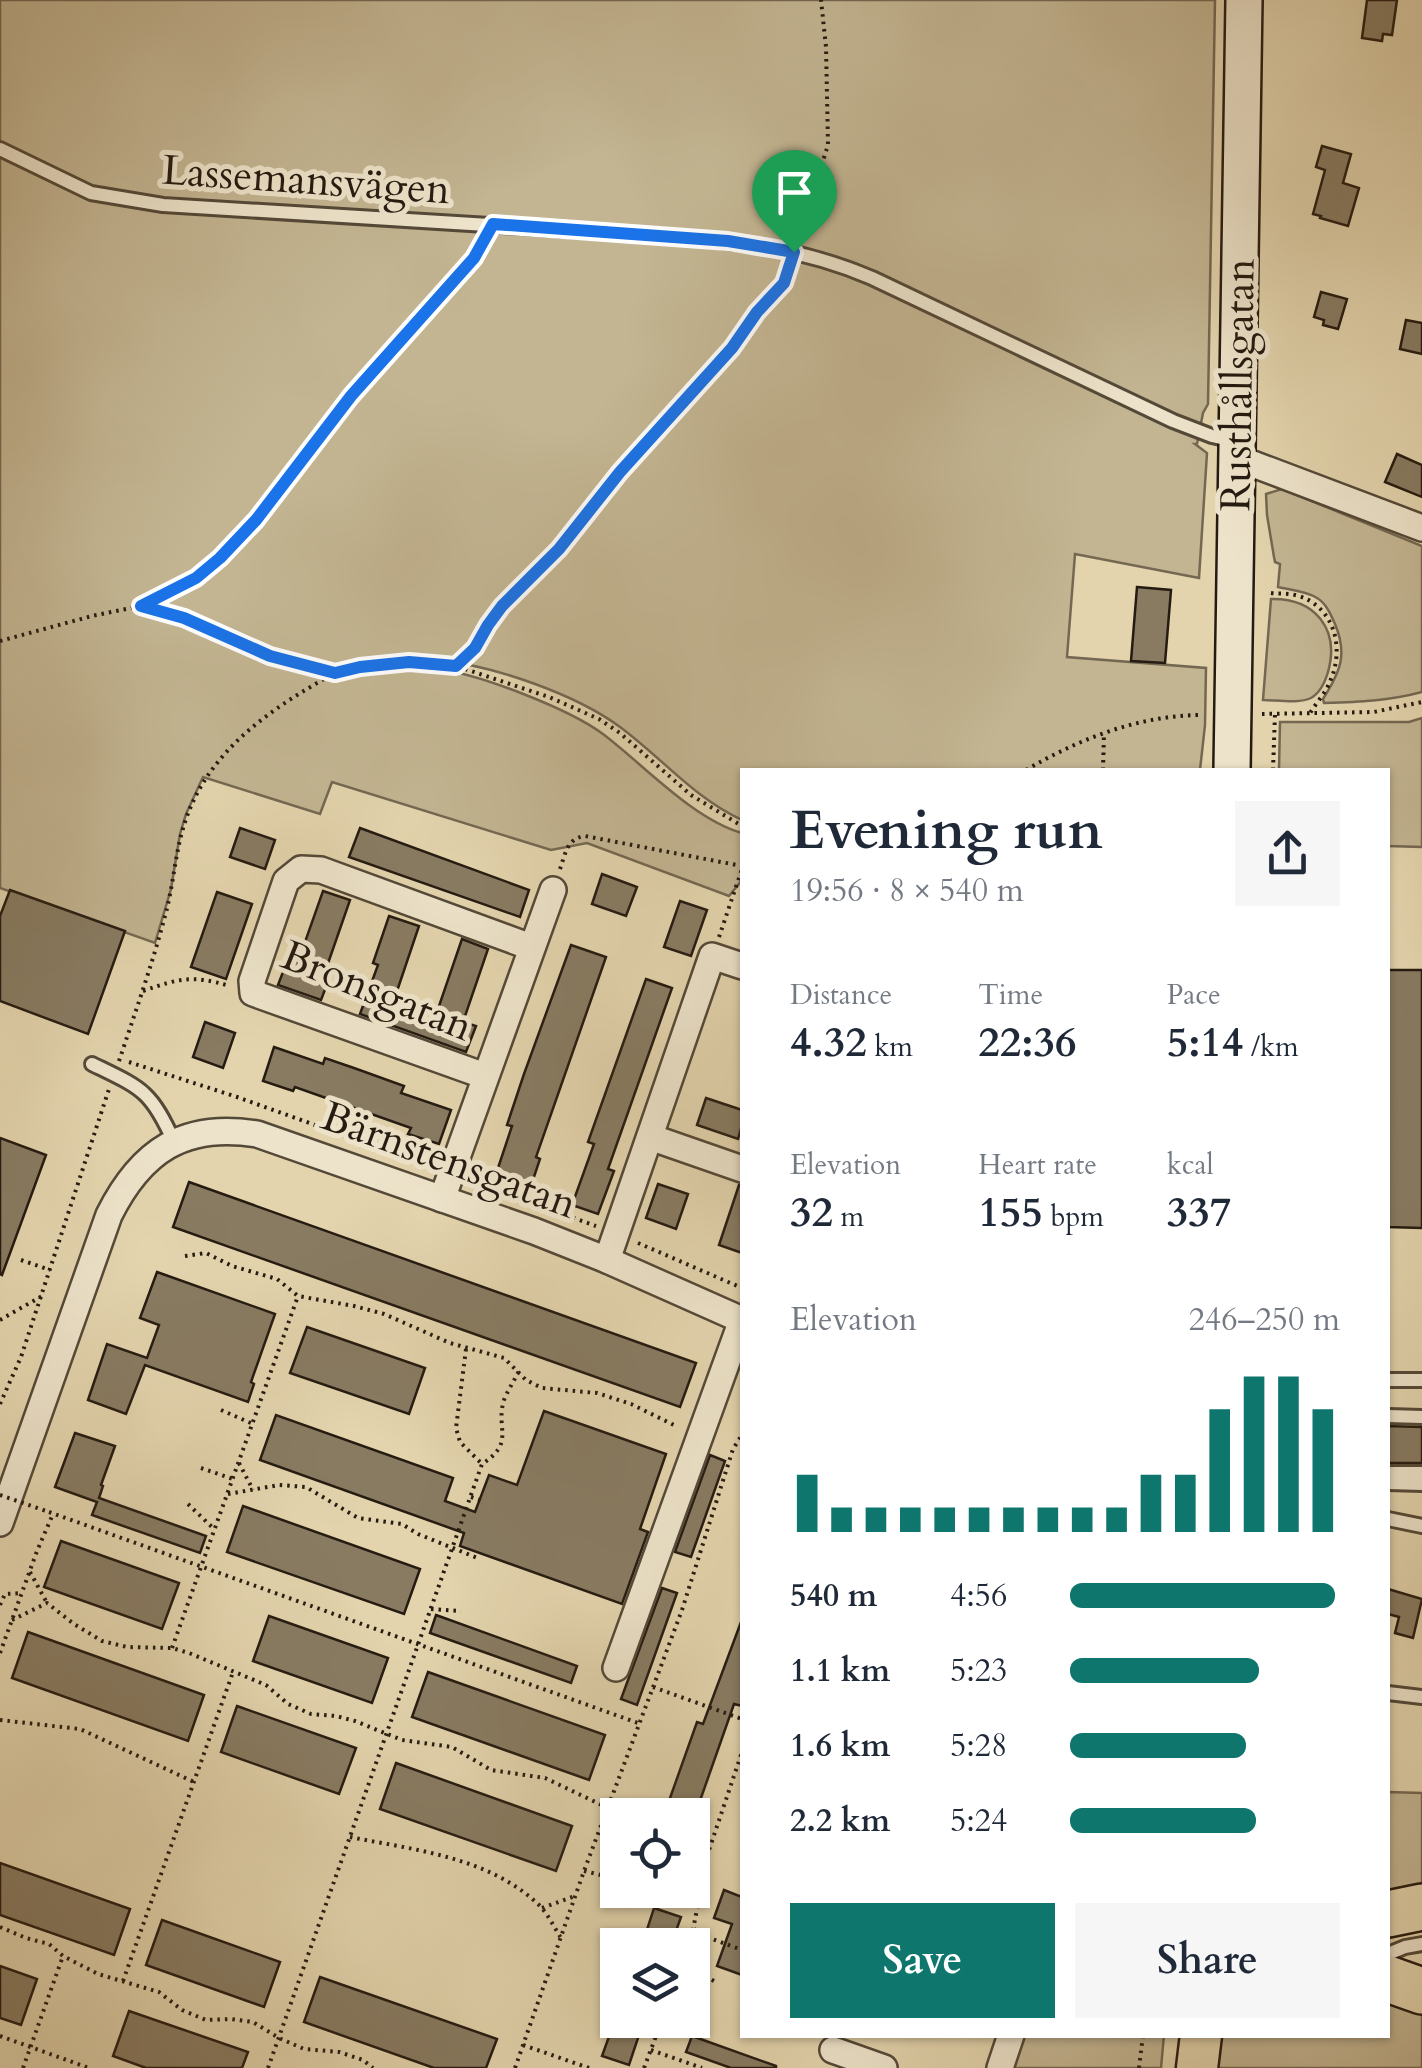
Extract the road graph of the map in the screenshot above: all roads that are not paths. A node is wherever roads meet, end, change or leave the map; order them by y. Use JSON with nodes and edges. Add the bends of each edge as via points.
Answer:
{"nodes":[{"id":1,"x":1244,"y":0,"type":"edge"},
{"id":2,"x":0,"y":149,"type":"edge"},
{"id":3,"x":1237,"y":450,"type":"junction"},
{"id":4,"x":1422,"y":528,"type":"edge"},
{"id":5,"x":1232,"y":768,"type":"edge"},
{"id":6,"x":552,"y":890,"type":"road end"},
{"id":7,"x":531,"y":947,"type":"junction"},
{"id":8,"x":740,"y":965,"type":"edge"},
{"id":9,"x":92,"y":1064,"type":"dead end"},
{"id":10,"x":485,"y":1076,"type":"junction"},
{"id":11,"x":650,"y":1138,"type":"junction"},
{"id":12,"x":174,"y":1142,"type":"junction"},
{"id":13,"x":740,"y":1167,"type":"edge"},
{"id":14,"x":442,"y":1199,"type":"junction"},
{"id":15,"x":607,"y":1260,"type":"junction"},
{"id":16,"x":740,"y":1319,"type":"edge"},
{"id":17,"x":740,"y":1326,"type":"edge"},
{"id":18,"x":1390,"y":1380,"type":"edge"},
{"id":19,"x":1422,"y":1380,"type":"edge"},
{"id":20,"x":1390,"y":1416,"type":"edge"},
{"id":21,"x":1422,"y":1417,"type":"edge"},
{"id":22,"x":1390,"y":1473,"type":"edge"},
{"id":23,"x":1422,"y":1473,"type":"edge"},
{"id":24,"x":1390,"y":1484,"type":"edge"},
{"id":25,"x":1422,"y":1484,"type":"edge"},
{"id":26,"x":1390,"y":1519,"type":"edge"},
{"id":27,"x":0,"y":1523,"type":"edge"},
{"id":28,"x":1422,"y":1526,"type":"edge"},
{"id":29,"x":616,"y":1668,"type":"dead end"},
{"id":30,"x":1390,"y":1693,"type":"edge"},
{"id":31,"x":1422,"y":1697,"type":"edge"},
{"id":32,"x":1422,"y":1907,"type":"edge"},
{"id":33,"x":1390,"y":1914,"type":"edge"},
{"id":34,"x":1390,"y":1940,"type":"edge"},
{"id":35,"x":1422,"y":1944,"type":"edge"},
{"id":36,"x":1390,"y":1953,"type":"edge"},
{"id":37,"x":1390,"y":1980,"type":"edge"},
{"id":38,"x":1422,"y":1991,"type":"edge"},
{"id":39,"x":1010,"y":2038,"type":"edge"},
{"id":40,"x":1173,"y":2038,"type":"edge"},
{"id":41,"x":1200,"y":2038,"type":"edge"},
{"id":42,"x":833,"y":2050,"type":"dead end"},
{"id":43,"x":884,"y":2068,"type":"edge"},
{"id":44,"x":1000,"y":2068,"type":"edge"},
{"id":45,"x":1170,"y":2068,"type":"edge"},
{"id":46,"x":1196,"y":2068,"type":"edge"}],
"edges":[{"from":1,"to":3,"type":"main road","name":"Rusthållsgatan"},
{"from":2,"to":3,"type":"lane","name":"Lassemansvägen","via":[[91,193],[164,205],[682,237],[836,262]]},
{"from":3,"to":4,"type":"street"},
{"from":3,"to":5,"type":"main road","name":"Rusthållsgatan"},
{"from":6,"to":7,"type":"street","name":"Bronsgatan"},
{"from":7,"to":10,"type":"street","name":"Bronsgatan"},
{"from":7,"to":10,"type":"street","name":"Bronsgatan","via":[[321,870],[301,870],[286,881],[252,981],[254,993]]},
{"from":8,"to":11,"type":"street","via":[[712,956]]},
{"from":9,"to":12,"type":"lane","via":[[151,1099]]},
{"from":10,"to":14,"type":"street","name":"Bronsgatan"},
{"from":11,"to":13,"type":"street"},
{"from":11,"to":15,"type":"street"},
{"from":12,"to":14,"type":"street","name":"Bärnstensgatan","via":[[210,1131],[257,1134]]},
{"from":12,"to":27,"type":"street","name":"Bärnstensgatan","via":[[136,1171],[109,1215]]},
{"from":14,"to":15,"type":"street","name":"Bärnstensgatan"},
{"from":15,"to":16,"type":"street","name":"Bärnstensgatan"},
{"from":17,"to":29,"type":"street","name":"Bärnstensgatan"},
{"from":18,"to":19,"type":"lane"},
{"from":20,"to":21,"type":"lane"},
{"from":22,"to":23,"type":"lane"},
{"from":24,"to":25,"type":"lane"},
{"from":26,"to":28,"type":"lane"},
{"from":30,"to":31,"type":"lane"},
{"from":32,"to":33,"type":"highway"},
{"from":34,"to":35,"type":"lane"},
{"from":35,"to":36,"type":"lane"},
{"from":37,"to":38,"type":"highway"},
{"from":39,"to":44,"type":"street"},
{"from":40,"to":45,"type":"main road"},
{"from":41,"to":46,"type":"main road"},
{"from":42,"to":43,"type":"street"}]}
